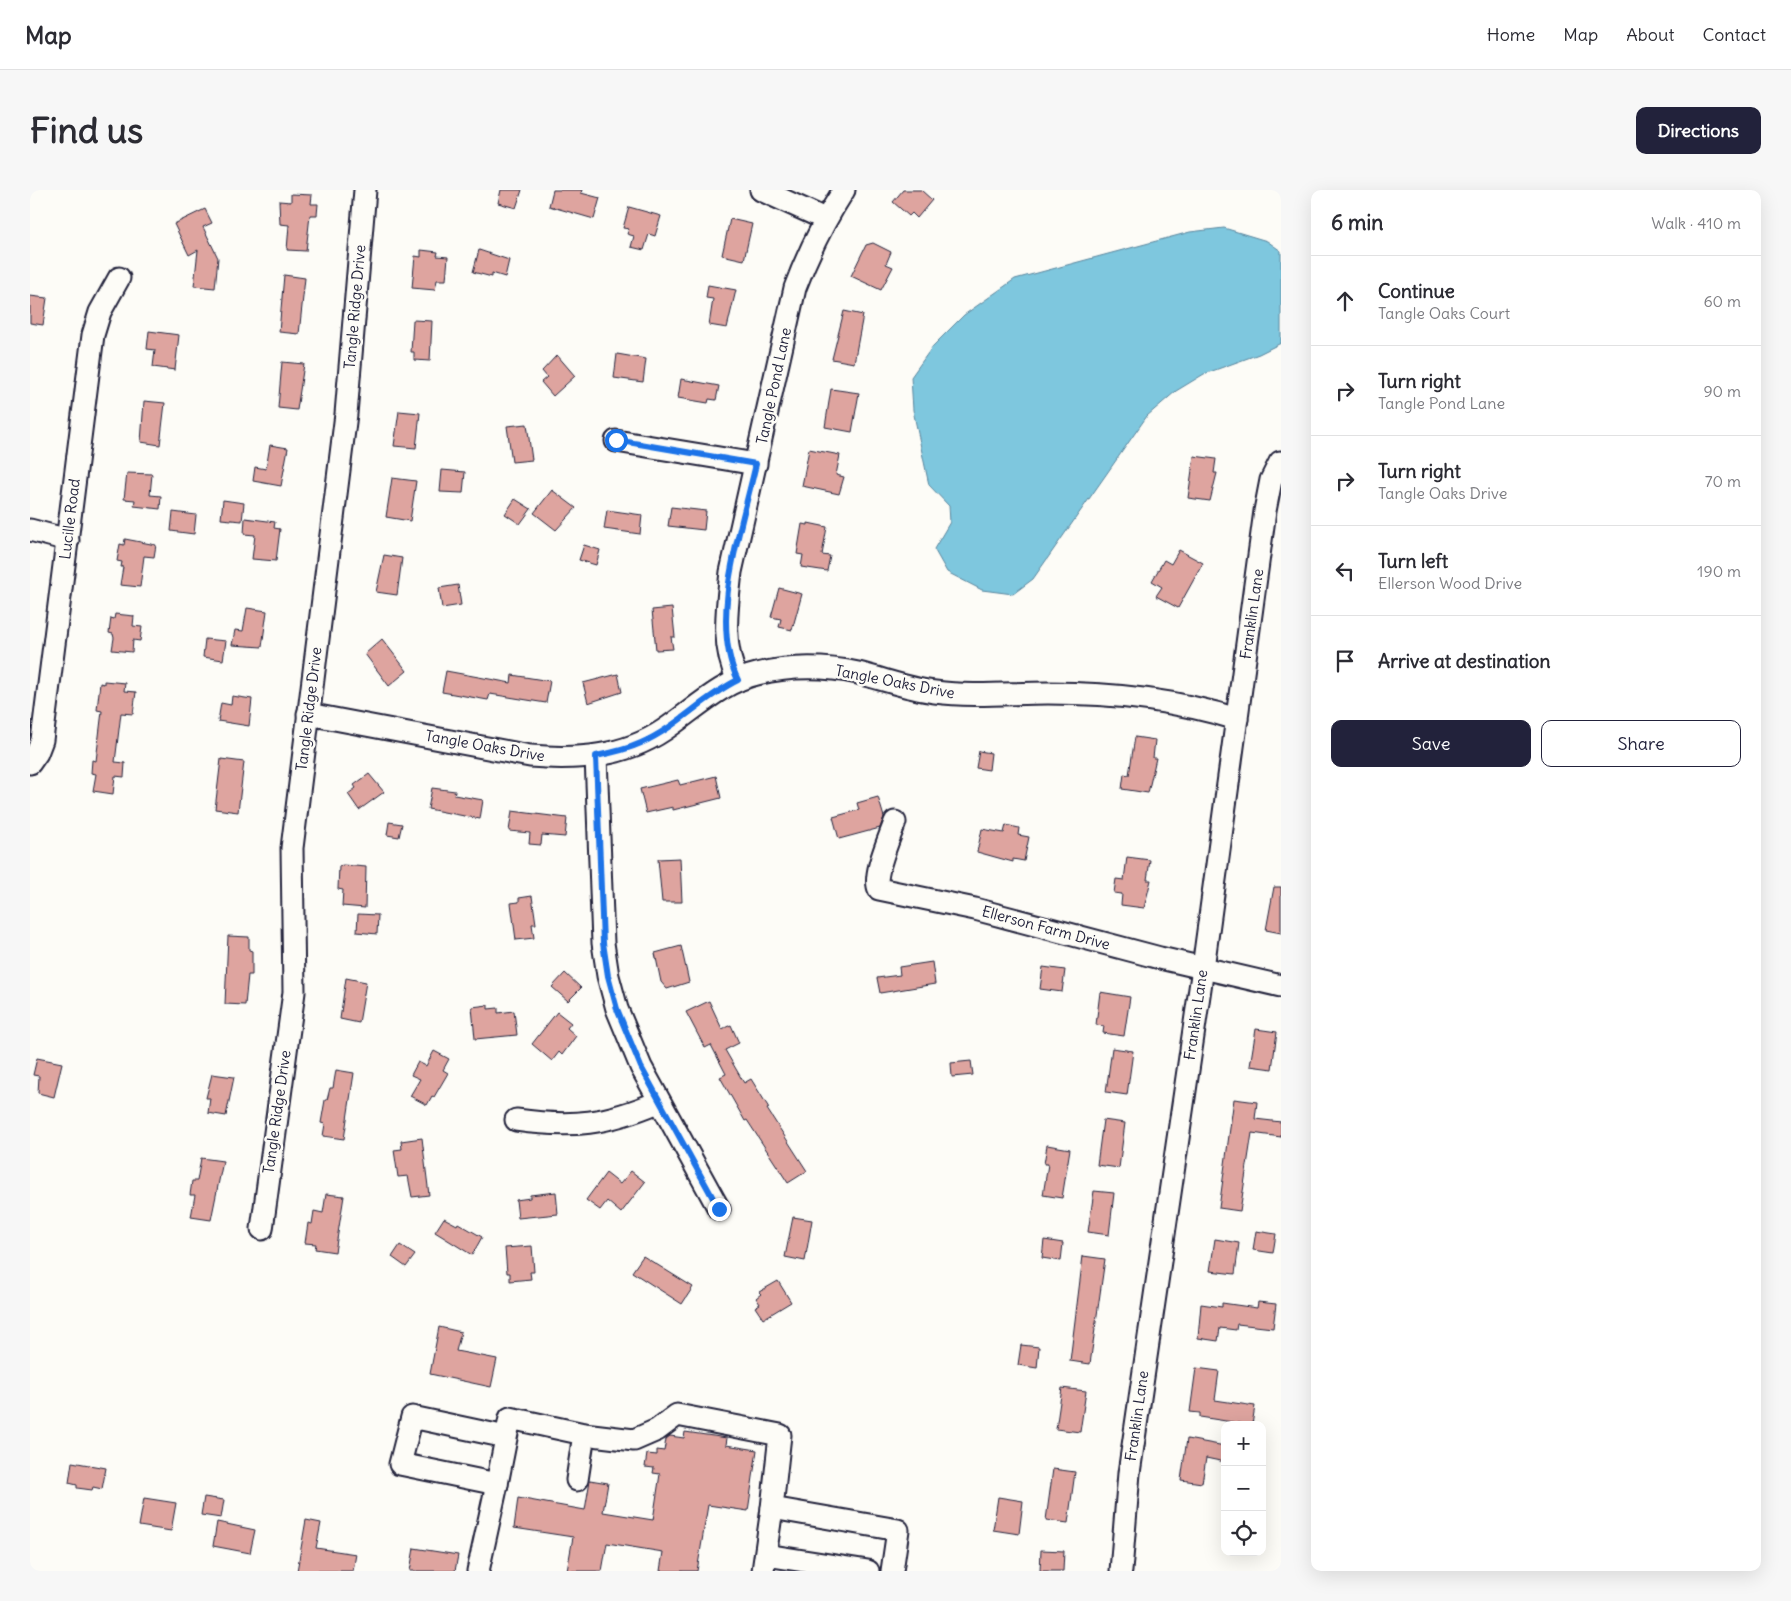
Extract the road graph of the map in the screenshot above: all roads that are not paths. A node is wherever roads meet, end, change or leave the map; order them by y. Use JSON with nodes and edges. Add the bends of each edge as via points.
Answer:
{"nodes":[{"id":1,"x":365,"y":190,"type":"edge"},
{"id":2,"x":761,"y":190,"type":"edge"},
{"id":3,"x":844,"y":190,"type":"edge"},
{"id":4,"x":825,"y":219,"type":"junction"},
{"id":5,"x":119,"y":278,"type":"dead end"},
{"id":6,"x":616,"y":440,"type":"dead end"},
{"id":7,"x":1280,"y":462,"type":"dead end"},
{"id":8,"x":756,"y":464,"type":"junction"},
{"id":9,"x":30,"y":530,"type":"edge"},
{"id":10,"x":68,"y":540,"type":"junction"},
{"id":11,"x":738,"y":680,"type":"junction"},
{"id":12,"x":308,"y":714,"type":"junction"},
{"id":13,"x":1237,"y":719,"type":"junction"},
{"id":14,"x":596,"y":756,"type":"junction"},
{"id":15,"x":30,"y":763,"type":"edge"},
{"id":16,"x":894,"y":822,"type":"dead end"},
{"id":17,"x":1203,"y":968,"type":"junction"},
{"id":18,"x":1281,"y":986,"type":"edge"},
{"id":19,"x":658,"y":1102,"type":"junction"},
{"id":20,"x":516,"y":1120,"type":"dead end"},
{"id":21,"x":719,"y":1209,"type":"dead end"},
{"id":22,"x":262,"y":1229,"type":"dead end"},
{"id":23,"x":584,"y":1434,"type":"junction"},
{"id":24,"x":506,"y":1437,"type":"junction"},
{"id":25,"x":577,"y":1480,"type":"dead end"},
{"id":26,"x":497,"y":1484,"type":"junction"},
{"id":27,"x":772,"y":1508,"type":"junction"},
{"id":28,"x":764,"y":1563,"type":"edge"},
{"id":29,"x":478,"y":1571,"type":"edge"},
{"id":30,"x":868,"y":1571,"type":"edge"},
{"id":31,"x":892,"y":1571,"type":"edge"},
{"id":32,"x":1121,"y":1571,"type":"edge"}],
"edges":[{"from":1,"to":12,"type":"street","name":"Tangle Ridge Drive","via":[[344,432]]},
{"from":2,"to":4,"type":"street"},
{"from":3,"to":4,"type":"street","name":"Tangle Pond Lane"},
{"from":4,"to":8,"type":"street","name":"Tangle Pond Lane","via":[[796,288]]},
{"from":5,"to":10,"type":"street","name":"Lucille Road","via":[[100,312],[93,335]]},
{"from":6,"to":8,"type":"street"},
{"from":7,"to":13,"type":"street","name":"Franklin Lane","via":[[1271,480],[1265,511]]},
{"from":8,"to":11,"type":"street","name":"Tangle Pond Lane","via":[[731,572],[727,607],[729,658]]},
{"from":9,"to":10,"type":"street"},
{"from":10,"to":15,"type":"street","name":"Lucille Road","via":[[42,740]]},
{"from":11,"to":13,"type":"street","name":"Tangle Oaks Drive","via":[[783,670],[821,668],[933,692],[967,695],[1049,693],[1163,700]]},
{"from":11,"to":14,"type":"street","name":"Tangle Oaks Drive","via":[[642,743]]},
{"from":12,"to":14,"type":"street","name":"Tangle Oaks Drive","via":[[530,756]]},
{"from":12,"to":22,"type":"street","name":"Tangle Ridge Drive","via":[[292,848],[294,992]]},
{"from":13,"to":17,"type":"street","name":"Franklin Lane"},
{"from":14,"to":19,"type":"street","via":[[603,943],[608,976],[617,1009]]},
{"from":16,"to":17,"type":"street","name":"Ellerson Farm Drive","via":[[878,872],[876,884],[879,889]]},
{"from":17,"to":18,"type":"street","name":"Ellerson Farm Drive"},
{"from":17,"to":32,"type":"street","name":"Franklin Lane","via":[[1129,1473]]},
{"from":19,"to":20,"type":"street","via":[[600,1122],[576,1125]]},
{"from":19,"to":21,"type":"street"},
{"from":23,"to":24,"type":"street","via":[[510,1418]]},
{"from":23,"to":25,"type":"street"},
{"from":23,"to":27,"type":"street","via":[[634,1440],[657,1430],[677,1415],[780,1435]]},
{"from":24,"to":26,"type":"street"},
{"from":24,"to":26,"type":"street","via":[[412,1417],[400,1464]]},
{"from":26,"to":29,"type":"street"},
{"from":27,"to":28,"type":"street"},
{"from":27,"to":31,"type":"street","via":[[898,1530]]},
{"from":28,"to":30,"type":"street"}]}
